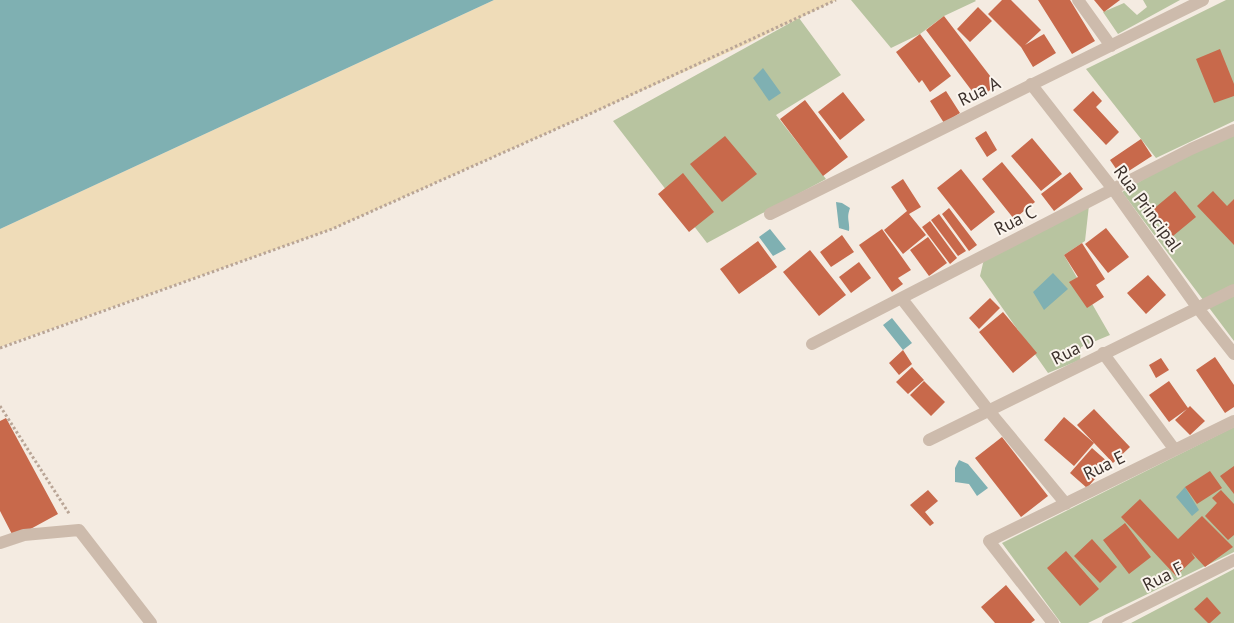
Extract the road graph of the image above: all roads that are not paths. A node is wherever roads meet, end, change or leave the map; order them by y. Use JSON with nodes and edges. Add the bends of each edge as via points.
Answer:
{"nodes":[{"id":1,"x":1078,"y":0,"type":"edge"},
{"id":2,"x":1203,"y":0,"type":"edge"},
{"id":3,"x":1111,"y":46,"type":"junction"},
{"id":4,"x":1032,"y":84,"type":"junction"},
{"id":5,"x":1234,"y":130,"type":"edge"},
{"id":6,"x":1113,"y":189,"type":"junction"},
{"id":7,"x":770,"y":214,"type":"dead end"},
{"id":8,"x":1234,"y":290,"type":"edge"},
{"id":9,"x":902,"y":299,"type":"junction"},
{"id":10,"x":1197,"y":307,"type":"junction"},
{"id":11,"x":812,"y":344,"type":"dead end"},
{"id":12,"x":1103,"y":353,"type":"junction"},
{"id":13,"x":1234,"y":354,"type":"edge"},
{"id":14,"x":989,"y":411,"type":"junction"},
{"id":15,"x":1234,"y":421,"type":"edge"},
{"id":16,"x":928,"y":440,"type":"dead end"},
{"id":17,"x":1175,"y":450,"type":"junction"},
{"id":18,"x":1066,"y":504,"type":"junction"},
{"id":19,"x":0,"y":543,"type":"edge"},
{"id":20,"x":1234,"y":560,"type":"edge"},
{"id":21,"x":150,"y":623,"type":"edge"},
{"id":22,"x":1053,"y":623,"type":"edge"},
{"id":23,"x":1108,"y":623,"type":"edge"}],
"edges":[{"from":1,"to":3,"type":"street"},
{"from":2,"to":3,"type":"street","name":"Rua A"},
{"from":3,"to":4,"type":"street","name":"Rua A"},
{"from":4,"to":6,"type":"street","name":"Rua Principal"},
{"from":4,"to":7,"type":"street","name":"Rua A"},
{"from":5,"to":6,"type":"street","name":"Rua C"},
{"from":6,"to":9,"type":"street","name":"Rua C"},
{"from":6,"to":10,"type":"street","name":"Rua Principal"},
{"from":8,"to":10,"type":"street","name":"Rua D"},
{"from":9,"to":11,"type":"street","name":"Rua C"},
{"from":9,"to":14,"type":"street"},
{"from":10,"to":12,"type":"street","name":"Rua D"},
{"from":10,"to":13,"type":"street","name":"Rua Principal"},
{"from":12,"to":14,"type":"street","name":"Rua D"},
{"from":12,"to":17,"type":"street"},
{"from":14,"to":16,"type":"street","name":"Rua D"},
{"from":14,"to":18,"type":"street"},
{"from":15,"to":17,"type":"street","name":"Rua E"},
{"from":17,"to":18,"type":"street","name":"Rua E"},
{"from":18,"to":22,"type":"street","name":"Rua E","via":[[990,541]]},
{"from":19,"to":21,"type":"street","via":[[24,535],[79,530]]},
{"from":20,"to":23,"type":"street","name":"Rua F"}]}
